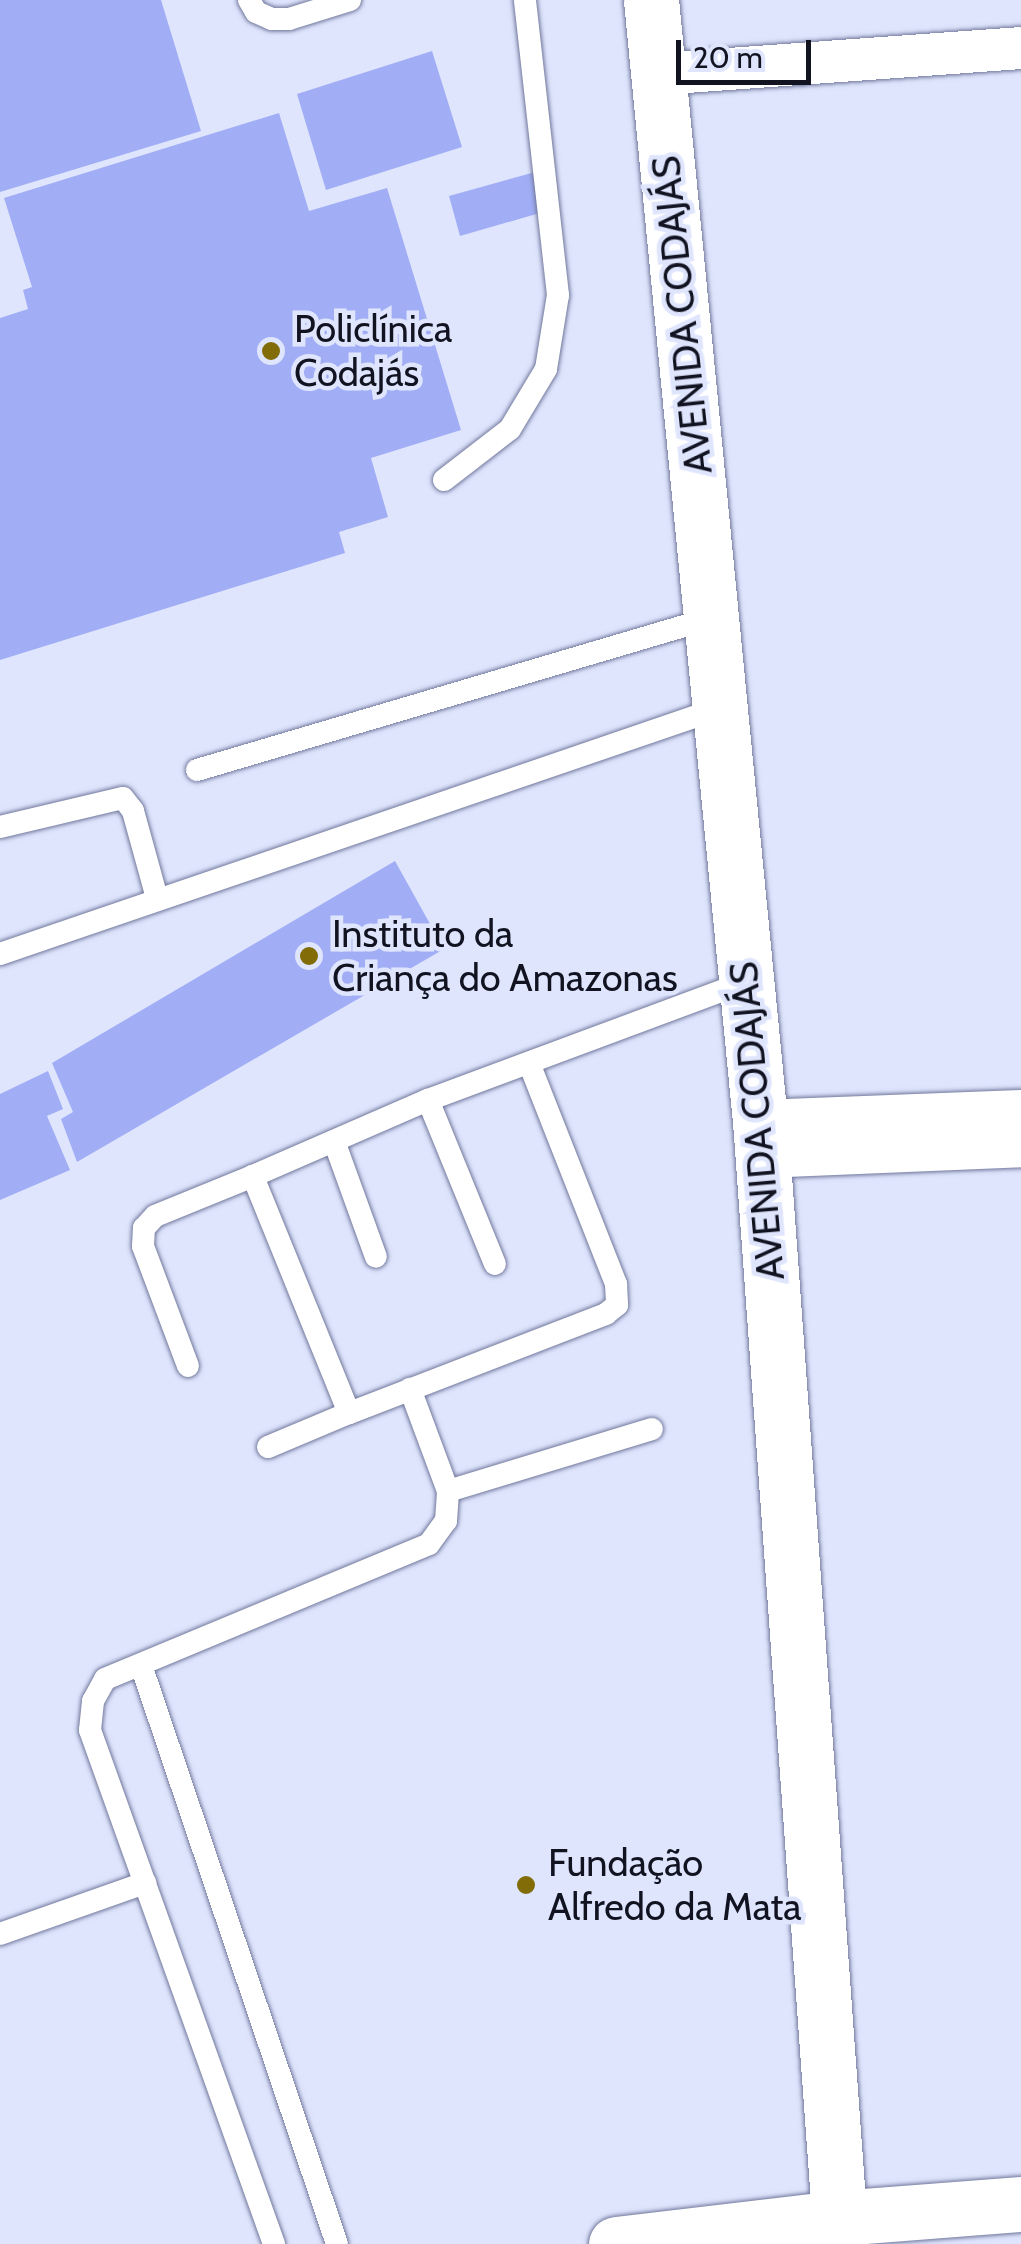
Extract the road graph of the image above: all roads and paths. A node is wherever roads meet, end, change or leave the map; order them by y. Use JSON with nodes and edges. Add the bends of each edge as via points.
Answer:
{"nodes":[{"id":1,"x":249,"y":0,"type":"edge"},
{"id":2,"x":350,"y":0,"type":"edge"},
{"id":3,"x":524,"y":0,"type":"edge"},
{"id":4,"x":650,"y":0,"type":"edge"},
{"id":5,"x":1021,"y":48,"type":"edge"},
{"id":6,"x":659,"y":74,"type":"junction"},
{"id":7,"x":444,"y":480,"type":"dead end"},
{"id":8,"x":711,"y":618,"type":"junction"},
{"id":9,"x":720,"y":708,"type":"junction"},
{"id":10,"x":197,"y":770,"type":"dead end"},
{"id":11,"x":0,"y":827,"type":"edge"},
{"id":12,"x":158,"y":898,"type":"junction"},
{"id":13,"x":0,"y":954,"type":"edge"},
{"id":14,"x":746,"y":982,"type":"junction"},
{"id":15,"x":529,"y":1063,"type":"junction"},
{"id":16,"x":428,"y":1100,"type":"junction"},
{"id":17,"x":1021,"y":1111,"type":"edge"},
{"id":18,"x":761,"y":1139,"type":"junction"},
{"id":19,"x":334,"y":1141,"type":"junction"},
{"id":20,"x":1021,"y":1146,"type":"edge"},
{"id":21,"x":252,"y":1176,"type":"junction"},
{"id":22,"x":376,"y":1257,"type":"dead end"},
{"id":23,"x":494,"y":1264,"type":"dead end"},
{"id":24,"x":188,"y":1366,"type":"dead end"},
{"id":25,"x":410,"y":1388,"type":"junction"},
{"id":26,"x":349,"y":1413,"type":"junction"},
{"id":27,"x":652,"y":1429,"type":"dead end"},
{"id":28,"x":268,"y":1447,"type":"dead end"},
{"id":29,"x":448,"y":1491,"type":"junction"},
{"id":30,"x":141,"y":1665,"type":"junction"},
{"id":31,"x":145,"y":1884,"type":"junction"},
{"id":32,"x":0,"y":1934,"type":"edge"},
{"id":33,"x":1021,"y":2204,"type":"edge"},
{"id":34,"x":839,"y":2231,"type":"edge"},
{"id":35,"x":274,"y":2244,"type":"edge"},
{"id":36,"x":337,"y":2244,"type":"edge"},
{"id":37,"x":616,"y":2244,"type":"edge"}],
"edges":[{"from":1,"to":2,"type":"lane","via":[[272,20]]},
{"from":3,"to":7,"type":"lane","via":[[558,296],[546,369],[510,429]]},
{"from":4,"to":6,"type":"street","name":"AVENIDA CODAJÁS"},
{"from":5,"to":6,"type":"street"},
{"from":6,"to":8,"type":"street","name":"AVENIDA CODAJÁS"},
{"from":8,"to":9,"type":"street","name":"AVENIDA CODAJÁS"},
{"from":8,"to":10,"type":"lane"},
{"from":9,"to":12,"type":"lane"},
{"from":9,"to":14,"type":"street","name":"AVENIDA CODAJÁS"},
{"from":11,"to":12,"type":"lane","via":[[123,798]]},
{"from":12,"to":13,"type":"lane"},
{"from":14,"to":15,"type":"lane"},
{"from":14,"to":18,"type":"street","name":"AVENIDA CODAJÁS"},
{"from":15,"to":16,"type":"lane"},
{"from":15,"to":25,"type":"lane","via":[[616,1284],[616,1305]]},
{"from":16,"to":19,"type":"lane"},
{"from":16,"to":23,"type":"lane"},
{"from":17,"to":18,"type":"street"},
{"from":18,"to":20,"type":"street"},
{"from":18,"to":34,"type":"street","name":"AVENIDA CODAJÁS"},
{"from":19,"to":21,"type":"lane"},
{"from":19,"to":22,"type":"lane"},
{"from":21,"to":24,"type":"lane","via":[[155,1216],[144,1228],[143,1246]]},
{"from":21,"to":26,"type":"lane"},
{"from":25,"to":26,"type":"lane"},
{"from":25,"to":29,"type":"lane"},
{"from":26,"to":28,"type":"lane"},
{"from":27,"to":29,"type":"lane"},
{"from":29,"to":30,"type":"lane","via":[[446,1521],[428,1544]]},
{"from":30,"to":31,"type":"lane","via":[[105,1680],[93,1702],[90,1730]]},
{"from":30,"to":36,"type":"lane"},
{"from":31,"to":32,"type":"lane"},
{"from":31,"to":35,"type":"lane"},
{"from":33,"to":34,"type":"street"},
{"from":34,"to":37,"type":"street"}]}
